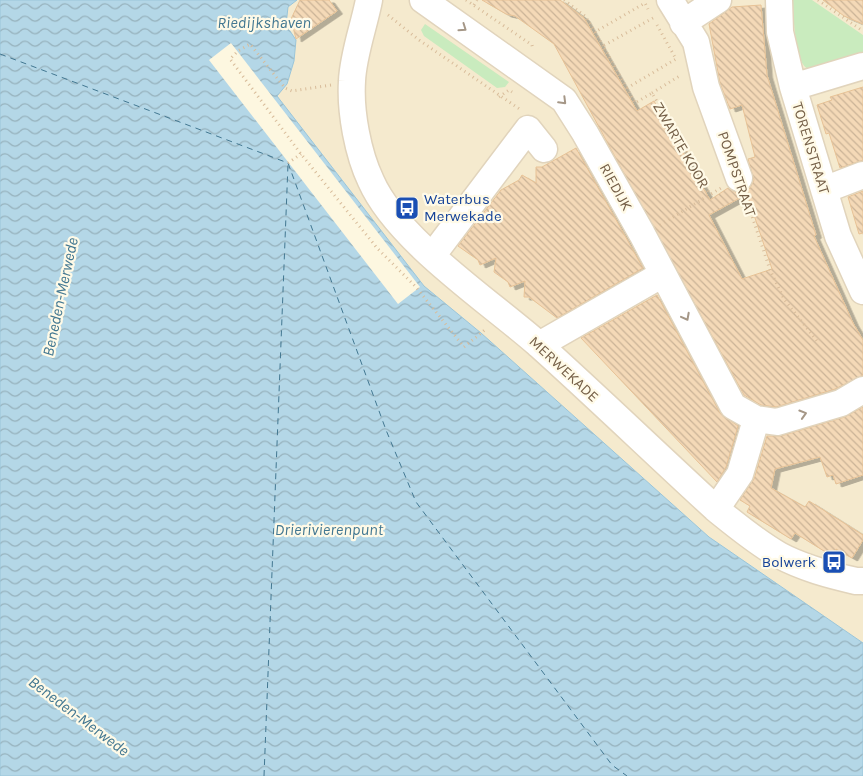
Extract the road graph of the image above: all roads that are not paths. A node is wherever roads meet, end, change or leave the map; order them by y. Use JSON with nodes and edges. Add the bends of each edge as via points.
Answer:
{"nodes":[{"id":1,"x":369,"y":0,"type":"edge"},
{"id":2,"x":423,"y":0,"type":"edge"},
{"id":3,"x":718,"y":0,"type":"edge"},
{"id":4,"x":779,"y":0,"type":"edge"},
{"id":5,"x":661,"y":8,"type":"edge"},
{"id":6,"x":683,"y":23,"type":"junction"},
{"id":7,"x":863,"y":66,"type":"edge"},
{"id":8,"x":793,"y":87,"type":"junction"},
{"id":9,"x":536,"y":139,"type":"road end"},
{"id":10,"x":863,"y":175,"type":"edge"},
{"id":11,"x":739,"y":178,"type":"road end"},
{"id":12,"x":824,"y":190,"type":"junction"},
{"id":13,"x":432,"y":256,"type":"junction"},
{"id":14,"x":663,"y":274,"type":"junction"},
{"id":15,"x":863,"y":291,"type":"edge"},
{"id":16,"x":539,"y":345,"type":"junction"},
{"id":17,"x":863,"y":390,"type":"edge"},
{"id":18,"x":754,"y":424,"type":"junction"},
{"id":19,"x":716,"y":509,"type":"junction"},
{"id":20,"x":863,"y":581,"type":"edge"}],
"edges":[{"from":1,"to":13,"type":"street","name":"MERWEKADE","via":[[352,81],[356,138],[370,181],[382,202]]},
{"from":2,"to":14,"type":"street","name":"RIEDIJK","one_way":true,"via":[[564,100],[586,133]]},
{"from":3,"to":6,"type":"street"},
{"from":4,"to":8,"type":"street","name":"TORENSTRAAT","via":[[780,32]]},
{"from":5,"to":6,"type":"street","name":"POMPSTRAAT"},
{"from":6,"to":11,"type":"street","name":"POMPSTRAAT","via":[[696,42],[706,88]]},
{"from":7,"to":8,"type":"street"},
{"from":8,"to":12,"type":"street","name":"TORENSTRAAT"},
{"from":9,"to":13,"type":"street"},
{"from":10,"to":12,"type":"street"},
{"from":12,"to":15,"type":"street","name":"TORENSTRAAT","via":[[838,236]]},
{"from":13,"to":16,"type":"street","name":"MERWEKADE"},
{"from":14,"to":16,"type":"street"},
{"from":14,"to":18,"type":"street","name":"RIEDIJK","one_way":true,"via":[[732,406]]},
{"from":16,"to":19,"type":"street","name":"MERWEKADE"},
{"from":18,"to":17,"type":"street","one_way":true,"via":[[777,422],[840,403]]},
{"from":18,"to":19,"type":"street","via":[[740,474]]},
{"from":19,"to":20,"type":"street","name":"MERWEKADE","via":[[779,555],[821,572]]}]}
